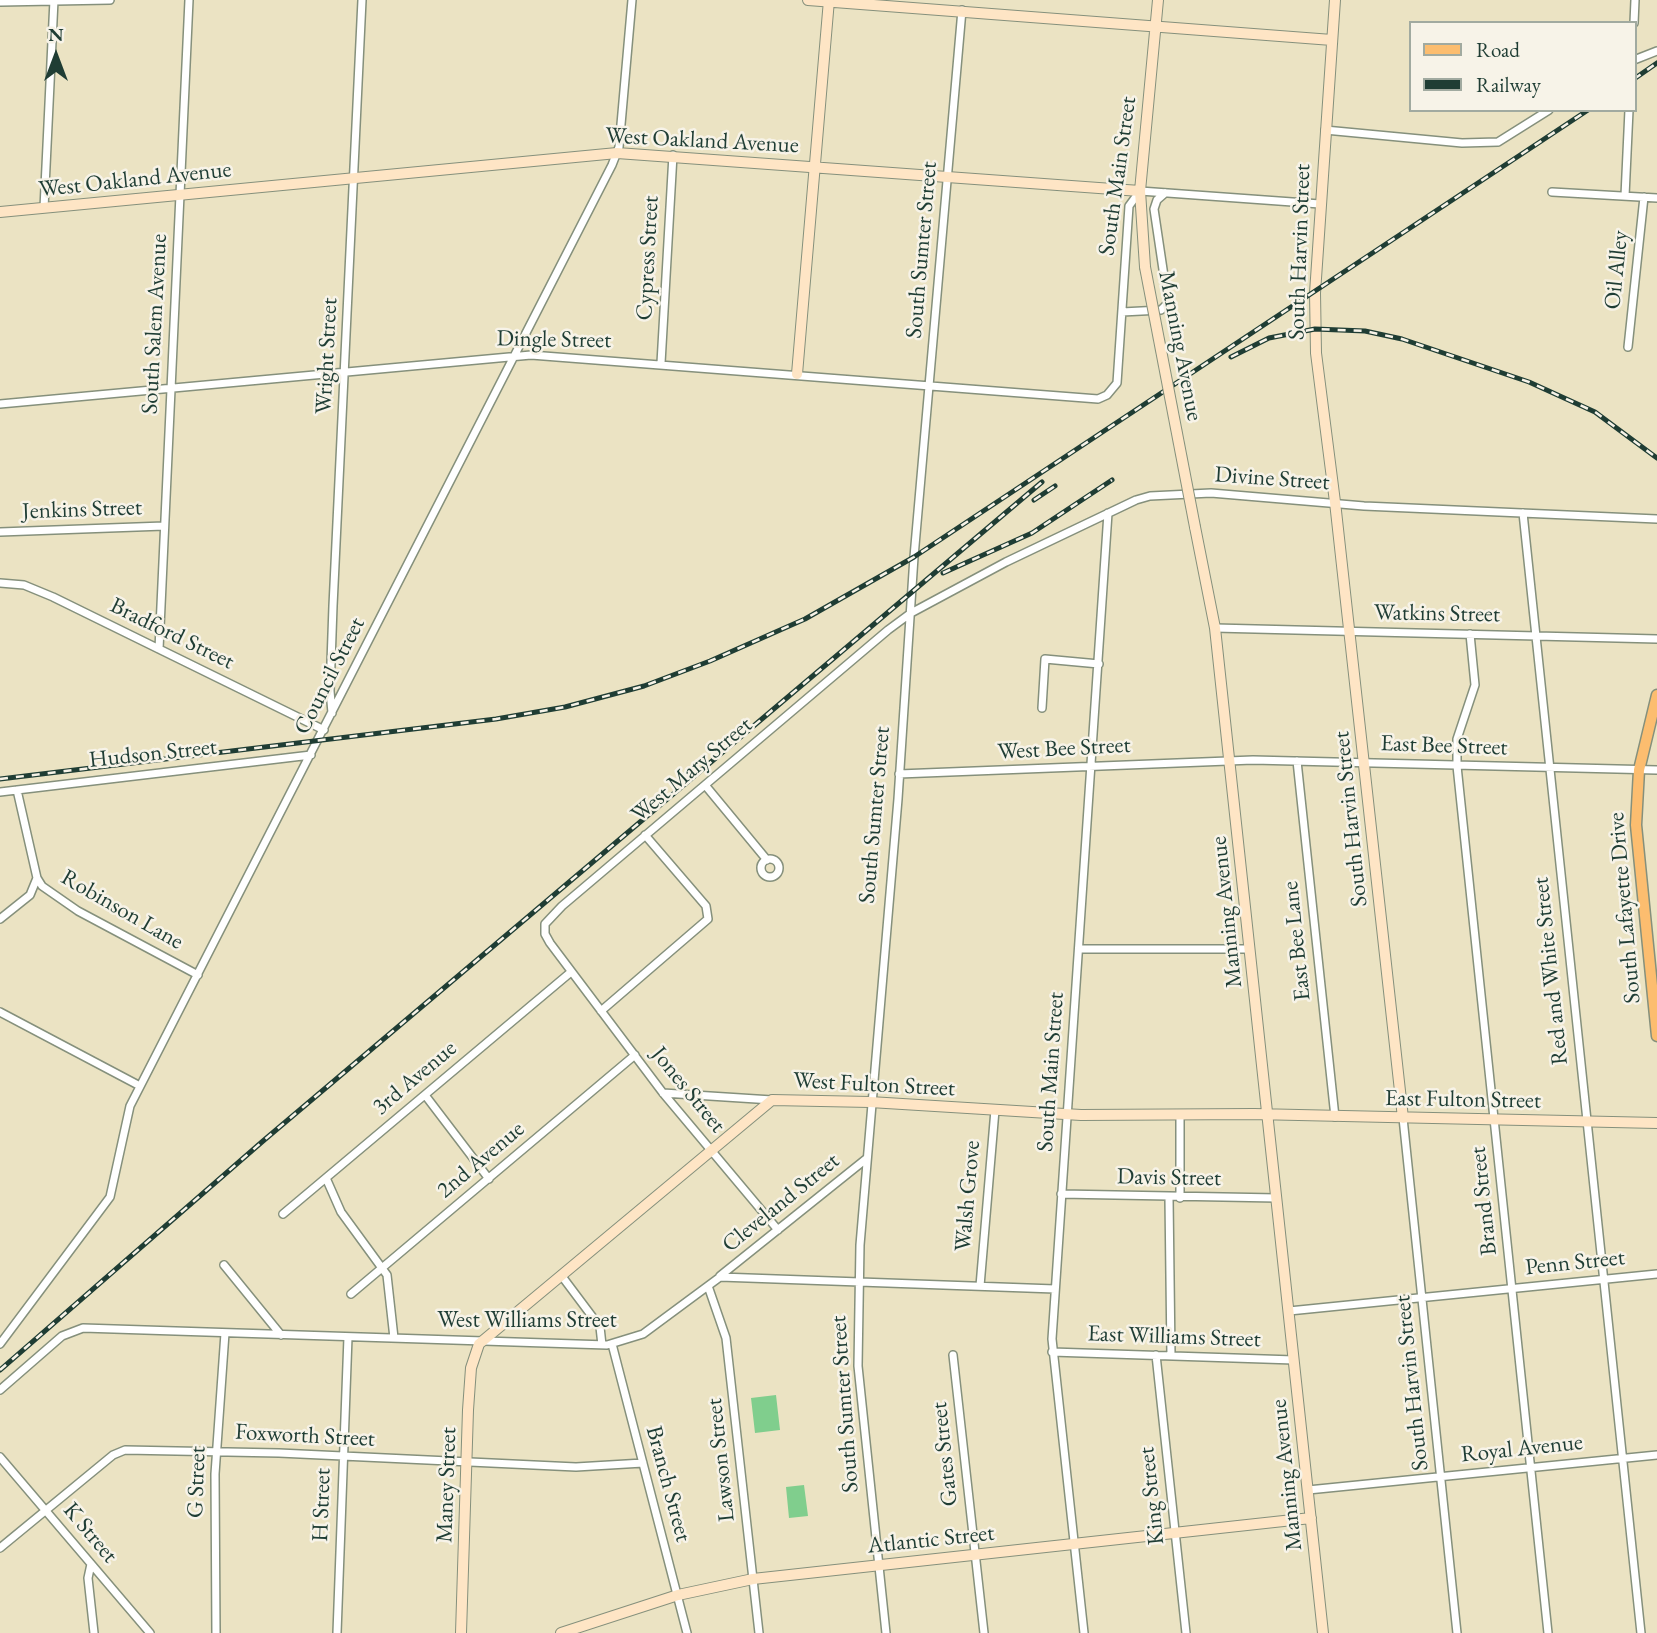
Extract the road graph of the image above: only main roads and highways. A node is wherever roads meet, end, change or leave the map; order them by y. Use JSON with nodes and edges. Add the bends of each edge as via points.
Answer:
{"nodes":[{"id":1,"x":1657,"y":695,"type":"edge"},
{"id":2,"x":1657,"y":1036,"type":"edge"}],
"edges":[{"from":1,"to":2,"type":"main road","name":"South Lafayette Drive","via":[[1639,770],[1636,825]]}]}
